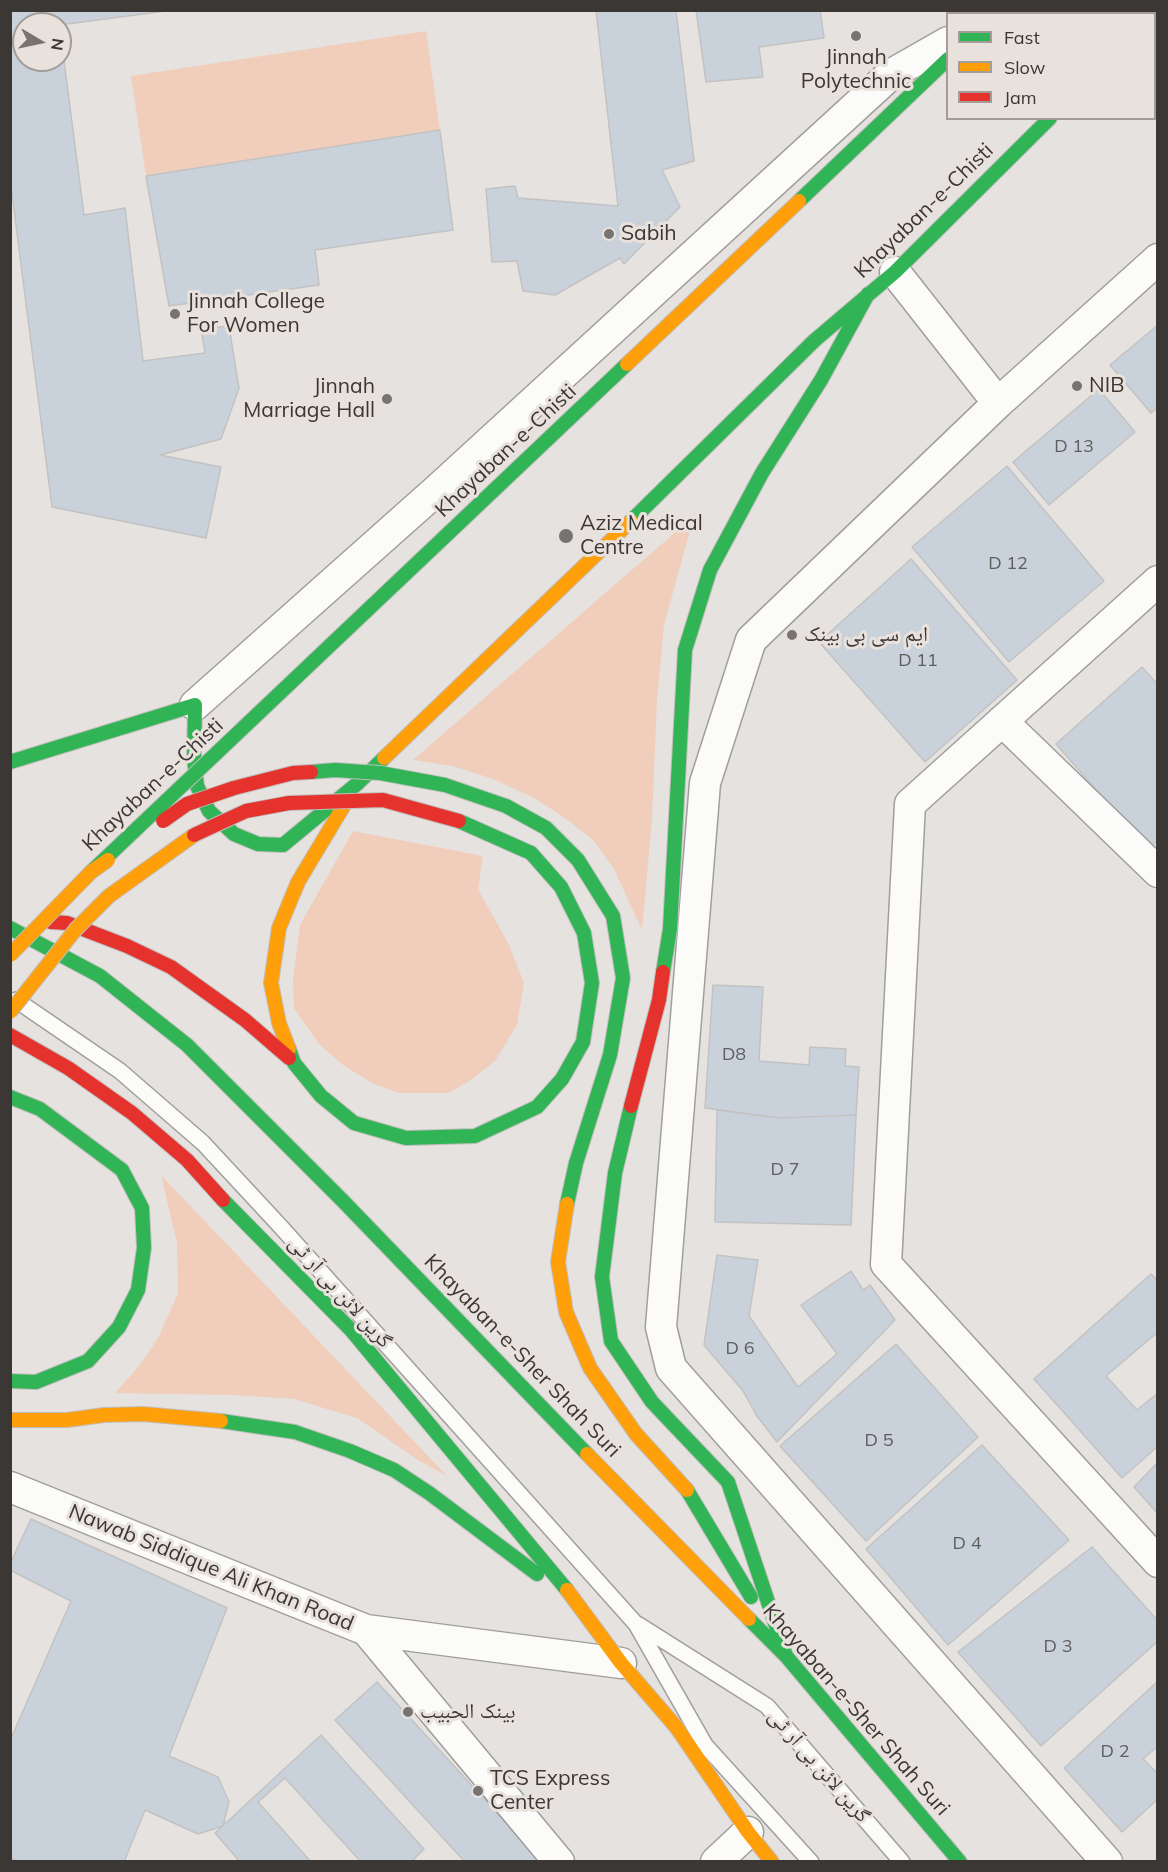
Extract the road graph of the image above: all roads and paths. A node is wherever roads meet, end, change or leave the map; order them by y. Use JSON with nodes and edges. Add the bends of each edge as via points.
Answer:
{"nodes":[{"id":1,"x":946,"y":43,"type":"edge"},
{"id":2,"x":946,"y":61,"type":"edge"},
{"id":3,"x":1048,"y":120,"type":"edge"},
{"id":4,"x":1158,"y":259,"type":"edge"},
{"id":5,"x":895,"y":272,"type":"junction"},
{"id":6,"x":868,"y":294,"type":"junction"},
{"id":7,"x":998,"y":403,"type":"junction"},
{"id":8,"x":1158,"y":581,"type":"edge"},
{"id":9,"x":195,"y":705,"type":"junction"},
{"id":10,"x":1002,"y":721,"type":"junction"},
{"id":11,"x":10,"y":762,"type":"edge"},
{"id":12,"x":358,"y":783,"type":"junction"},
{"id":13,"x":91,"y":872,"type":"junction"},
{"id":14,"x":1158,"y":872,"type":"edge"},
{"id":15,"x":10,"y":920,"type":"edge"},
{"id":16,"x":10,"y":928,"type":"edge"},
{"id":17,"x":10,"y":955,"type":"edge"},
{"id":18,"x":10,"y":997,"type":"edge"},
{"id":19,"x":10,"y":1012,"type":"edge"},
{"id":20,"x":10,"y":1035,"type":"edge"},
{"id":21,"x":294,"y":1063,"type":"junction"},
{"id":22,"x":10,"y":1097,"type":"edge"},
{"id":23,"x":10,"y":1381,"type":"edge"},
{"id":24,"x":10,"y":1420,"type":"edge"},
{"id":25,"x":10,"y":1486,"type":"edge"},
{"id":26,"x":1158,"y":1562,"type":"edge"},
{"id":27,"x":582,"y":1608,"type":"junction"},
{"id":28,"x":636,"y":1624,"type":"junction"},
{"id":29,"x":366,"y":1630,"type":"junction"},
{"id":30,"x":786,"y":1656,"type":"junction"},
{"id":31,"x":621,"y":1663,"type":"junction"},
{"id":32,"x":748,"y":1832,"type":"junction"},
{"id":33,"x":1101,"y":1859,"type":"edge"},
{"id":34,"x":559,"y":1862,"type":"edge"},
{"id":35,"x":716,"y":1862,"type":"edge"},
{"id":36,"x":772,"y":1862,"type":"edge"},
{"id":37,"x":811,"y":1862,"type":"edge"},
{"id":38,"x":902,"y":1862,"type":"edge"},
{"id":39,"x":960,"y":1862,"type":"edge"}],
"edges":[{"from":1,"to":9,"type":"street","via":[[890,75],[439,488]]},
{"from":2,"to":13,"type":"main road","name":"Khayaban-e-Chisti","bridge":true},
{"from":3,"to":5,"type":"main road","name":"Khayaban-e-Chisti"},
{"from":4,"to":7,"type":"street"},
{"from":5,"to":6,"type":"main road","name":"Khayaban-e-Chisti"},
{"from":5,"to":7,"type":"street"},
{"from":6,"to":12,"type":"main road","name":"Khayaban-e-Chisti","via":[[815,339],[555,596]]},
{"from":6,"to":30,"type":"main road","via":[[762,473],[710,570],[685,650],[670,929],[659,1000],[615,1173],[602,1277],[611,1341],[652,1402],[728,1482]]},
{"from":7,"to":33,"type":"street","via":[[751,640],[705,783],[661,1327],[671,1368]]},
{"from":8,"to":10,"type":"street"},
{"from":9,"to":11,"type":"main road"},
{"from":9,"to":12,"type":"main road","via":[[197,786],[209,811],[234,834],[258,844],[283,845]]},
{"from":10,"to":14,"type":"street"},
{"from":10,"to":26,"type":"street","via":[[910,804],[886,1264]]},
{"from":12,"to":21,"type":"main road","via":[[298,882],[279,928],[271,983],[279,1023]]},
{"from":13,"to":17,"type":"main road","bridge":true},
{"from":13,"to":30,"type":"main road","bridge":true,"via":[[187,804],[293,773],[335,770],[380,773],[445,785],[506,806],[546,828],[578,860],[613,916],[623,978],[610,1055],[576,1163],[565,1213],[558,1262],[566,1311],[590,1368],[636,1434],[690,1493]]},
{"from":15,"to":21,"type":"main road","via":[[67,923],[171,967],[245,1020]]},
{"from":16,"to":30,"type":"main road","name":"Khayaban-e-Sher Shah Suri","via":[[100,976],[188,1045]]},
{"from":18,"to":28,"type":"lane","name":"گرین لائن بی آر ٹی","via":[[120,1071],[203,1143]]},
{"from":19,"to":21,"type":"main road","bridge":true,"via":[[76,929],[110,896],[187,838],[246,811],[289,803],[383,800],[459,821],[531,853],[561,887],[584,933],[592,983],[583,1042],[561,1079],[537,1107],[475,1136],[406,1138],[354,1123],[321,1096]]},
{"from":20,"to":27,"type":"main road","via":[[132,1113],[187,1160],[351,1330]]},
{"from":22,"to":23,"type":"main road","via":[[40,1110],[122,1170],[142,1208],[144,1248],[138,1290],[119,1327],[88,1360],[36,1382]]},
{"from":24,"to":27,"type":"main road","via":[[143,1414],[238,1422],[295,1432],[394,1470]]},
{"from":25,"to":29,"type":"street","name":"Nawab Siddique Ali Khan Road"},
{"from":27,"to":31,"type":"main road"},
{"from":28,"to":37,"type":"lane","name":"گرین لائن بی آر ٹی","via":[[705,1745]]},
{"from":28,"to":38,"type":"lane","name":"گرین لائن بی آر ٹی","via":[[767,1706]]},
{"from":29,"to":31,"type":"street"},
{"from":29,"to":34,"type":"street","name":"Nawab Siddique Ali Khan Road"},
{"from":30,"to":39,"type":"main road","name":"Khayaban-e-Sher Shah Suri"},
{"from":31,"to":32,"type":"main road","via":[[677,1728]]},
{"from":32,"to":35,"type":"street"},
{"from":32,"to":36,"type":"main road"}]}
